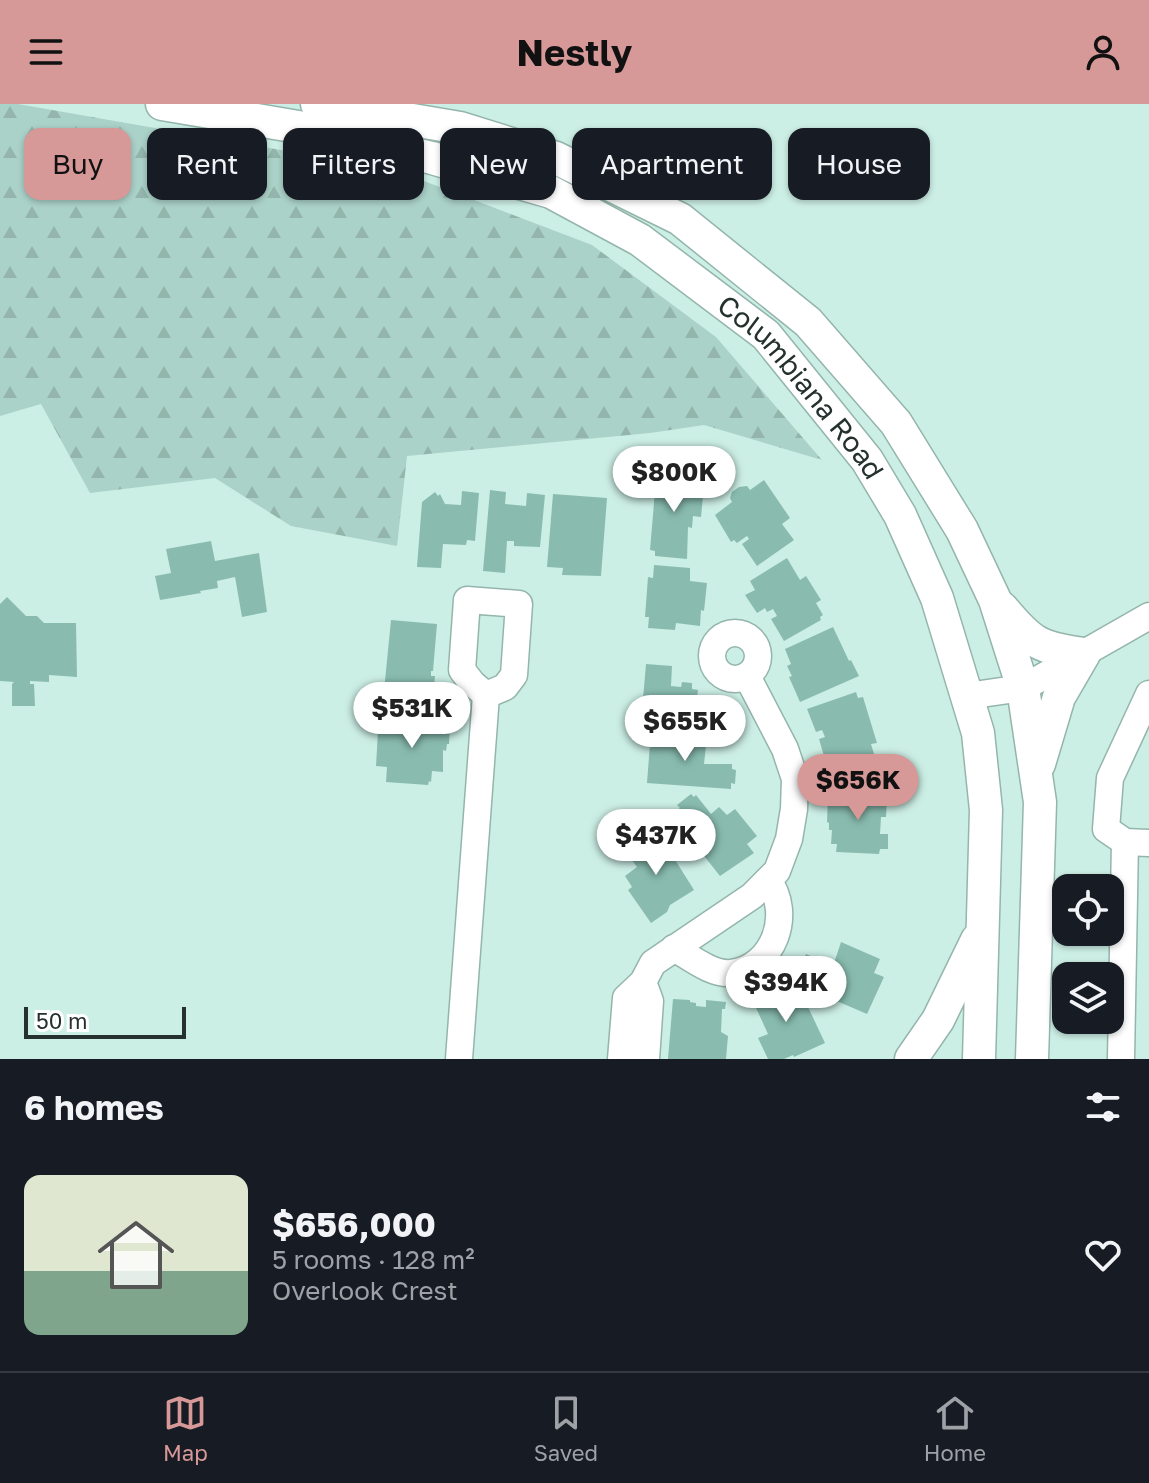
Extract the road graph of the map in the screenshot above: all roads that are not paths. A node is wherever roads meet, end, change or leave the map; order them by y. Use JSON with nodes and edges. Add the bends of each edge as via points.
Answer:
{"nodes":[{"id":1,"x":162,"y":104,"type":"edge"},
{"id":2,"x":317,"y":104,"type":"edge"},
{"id":3,"x":995,"y":600,"type":"junction"},
{"id":4,"x":1148,"y":620,"type":"edge"},
{"id":5,"x":1084,"y":654,"type":"junction"},
{"id":6,"x":747,"y":676,"type":"dead end"},
{"id":7,"x":1023,"y":688,"type":"junction"},
{"id":8,"x":1149,"y":694,"type":"edge"},
{"id":9,"x":486,"y":695,"type":"dead end"},
{"id":10,"x":967,"y":696,"type":"junction"},
{"id":11,"x":1036,"y":775,"type":"junction"},
{"id":12,"x":1137,"y":843,"type":"edge"},
{"id":13,"x":768,"y":880,"type":"junction"},
{"id":14,"x":985,"y":922,"type":"junction"},
{"id":15,"x":674,"y":948,"type":"junction"},
{"id":16,"x":643,"y":982,"type":"junction"},
{"id":17,"x":459,"y":1059,"type":"edge"},
{"id":18,"x":621,"y":1059,"type":"edge"},
{"id":19,"x":646,"y":1059,"type":"edge"},
{"id":20,"x":911,"y":1059,"type":"edge"},
{"id":21,"x":979,"y":1059,"type":"edge"},
{"id":22,"x":1032,"y":1059,"type":"edge"},
{"id":23,"x":1121,"y":1059,"type":"edge"}],
"edges":[{"from":1,"to":10,"type":"main road","name":"Columbiana Road","via":[[304,128],[432,158],[551,192],[640,240],[766,335],[867,460],[900,515],[937,598]]},
{"from":2,"to":3,"type":"main road","name":"Columbiana Road","via":[[460,128],[542,154],[680,219],[808,322],[896,423],[962,530]]},
{"from":3,"to":5,"type":"main road","via":[[1026,637],[1052,649]]},
{"from":3,"to":7,"type":"main road","name":"Columbiana Road"},
{"from":4,"to":5,"type":"street"},
{"from":5,"to":7,"type":"street"},
{"from":5,"to":11,"type":"main road","via":[[1059,697]]},
{"from":6,"to":13,"type":"street","via":[[795,779],[789,839]]},
{"from":7,"to":10,"type":"street"},
{"from":7,"to":11,"type":"main road","name":"Columbiana Road"},
{"from":8,"to":12,"type":"street","via":[[1110,778],[1106,829]]},
{"from":9,"to":17,"type":"street"},
{"from":10,"to":14,"type":"main road","name":"Columbiana Road","via":[[978,733],[986,810]]},
{"from":11,"to":22,"type":"main road","name":"Columbiana Road","via":[[1040,802]]},
{"from":12,"to":23,"type":"street"},
{"from":13,"to":15,"type":"street"},
{"from":13,"to":15,"type":"street","via":[[775,890],[780,929],[752,964],[731,973]]},
{"from":14,"to":20,"type":"main road","via":[[938,1020]]},
{"from":14,"to":21,"type":"main road","name":"Columbiana Road"},
{"from":15,"to":16,"type":"street","via":[[653,963]]},
{"from":16,"to":18,"type":"street","via":[[626,998]]},
{"from":16,"to":19,"type":"street","via":[[650,1001]]}]}
